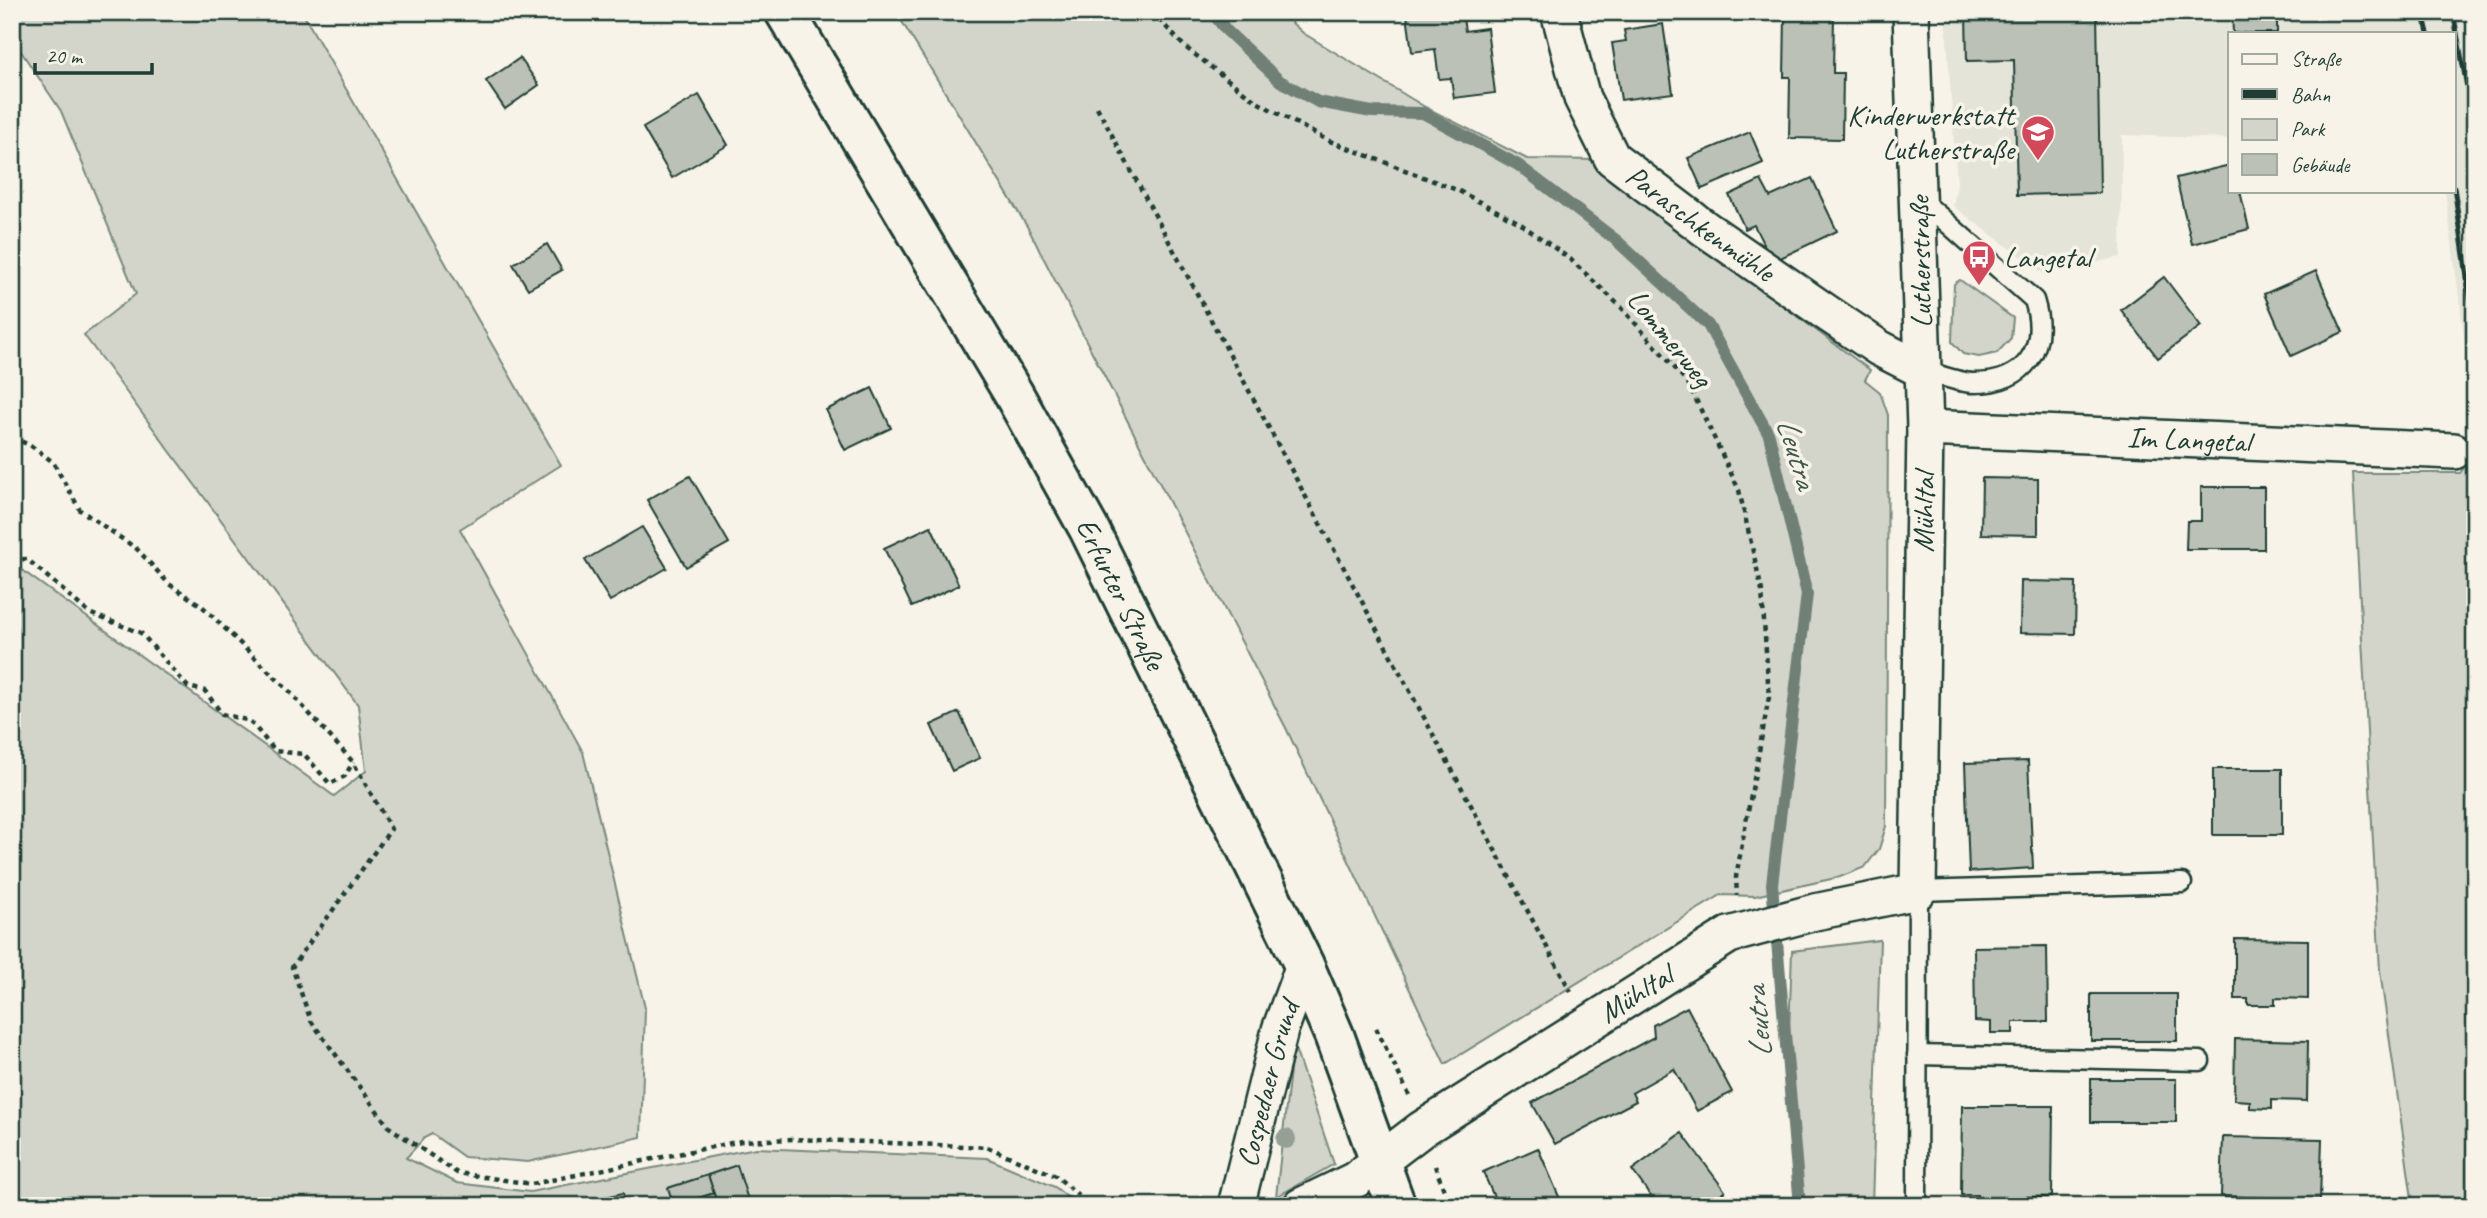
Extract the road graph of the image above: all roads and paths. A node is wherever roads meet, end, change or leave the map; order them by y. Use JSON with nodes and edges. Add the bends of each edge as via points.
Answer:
{"nodes":[{"id":1,"x":785,"y":12,"type":"edge"},
{"id":2,"x":1152,"y":12,"type":"edge"},
{"id":3,"x":1559,"y":12,"type":"edge"},
{"id":4,"x":1911,"y":12,"type":"edge"},
{"id":5,"x":1097,"y":107,"type":"dead end"},
{"id":6,"x":1919,"y":197,"type":"junction"},
{"id":7,"x":1922,"y":370,"type":"junction"},
{"id":8,"x":1925,"y":428,"type":"junction"},
{"id":9,"x":12,"y":438,"type":"edge"},
{"id":10,"x":2455,"y":450,"type":"dead end"},
{"id":11,"x":12,"y":560,"type":"edge"},
{"id":12,"x":353,"y":762,"type":"junction"},
{"id":13,"x":2182,"y":883,"type":"dead end"},
{"id":14,"x":1918,"y":891,"type":"junction"},
{"id":15,"x":1730,"y":935,"type":"junction"},
{"id":16,"x":1304,"y":965,"type":"junction"},
{"id":17,"x":1565,"y":979,"type":"dead end"},
{"id":18,"x":1917,"y":1055,"type":"junction"},
{"id":19,"x":2200,"y":1061,"type":"dead end"},
{"id":20,"x":1381,"y":1161,"type":"junction"},
{"id":21,"x":1091,"y":1206,"type":"edge"},
{"id":22,"x":1236,"y":1206,"type":"edge"},
{"id":23,"x":1301,"y":1206,"type":"edge"},
{"id":24,"x":1396,"y":1206,"type":"edge"},
{"id":25,"x":1917,"y":1206,"type":"edge"}],
"edges":[{"from":1,"to":16,"type":"main road","name":"Erfurter Straße","via":[[1089,528]]},
{"from":2,"to":15,"type":"path","name":"Lommerweg","via":[[1185,47],[1257,102],[1327,139],[1457,190],[1518,222],[1570,259],[1688,383],[1739,490],[1763,604],[1769,697]]},
{"from":3,"to":7,"type":"street","name":"Paraschkenmühle","via":[[1581,98],[1612,158],[1824,312]]},
{"from":4,"to":6,"type":"street","name":"Lutherstraße"},
{"from":5,"to":17,"type":"path"},
{"from":6,"to":7,"type":"street","name":"Lutherstraße"},
{"from":6,"to":7,"type":"lane","via":[[2034,300],[2040,318],[2032,354],[2018,371],[2001,381],[1971,383]]},
{"from":7,"to":8,"type":"street","name":"Lutherstraße"},
{"from":8,"to":10,"type":"street","name":"Im Langetal"},
{"from":8,"to":14,"type":"street","name":"Mühltal"},
{"from":9,"to":12,"type":"path","via":[[30,445],[52,463],[80,510],[137,549],[169,584],[202,606]]},
{"from":11,"to":12,"type":"path","via":[[27,559],[89,612],[141,633],[188,687],[205,691],[222,714],[250,720],[275,751],[304,754],[330,784],[345,776]]},
{"from":12,"to":21,"type":"path","via":[[391,829],[292,967],[311,1021],[389,1127],[457,1173],[532,1184],[741,1141],[987,1147],[1056,1176]]},
{"from":13,"to":14,"type":"lane","name":"Mühltal"},
{"from":14,"to":15,"type":"street","name":"Mühltal"},
{"from":14,"to":18,"type":"lane","name":"Mühltal"},
{"from":15,"to":20,"type":"street","name":"Mühltal","via":[[1422,1129]]},
{"from":16,"to":20,"type":"main road","name":"Erfurter Straße"},
{"from":16,"to":22,"type":"street","name":"Cospedaer Grund","via":[[1280,1030]]},
{"from":18,"to":19,"type":"lane"},
{"from":18,"to":25,"type":"lane","name":"Mühltal"},
{"from":20,"to":23,"type":"street","via":[[1355,1181]]},
{"from":20,"to":24,"type":"main road","name":"Erfurter Straße"}]}
